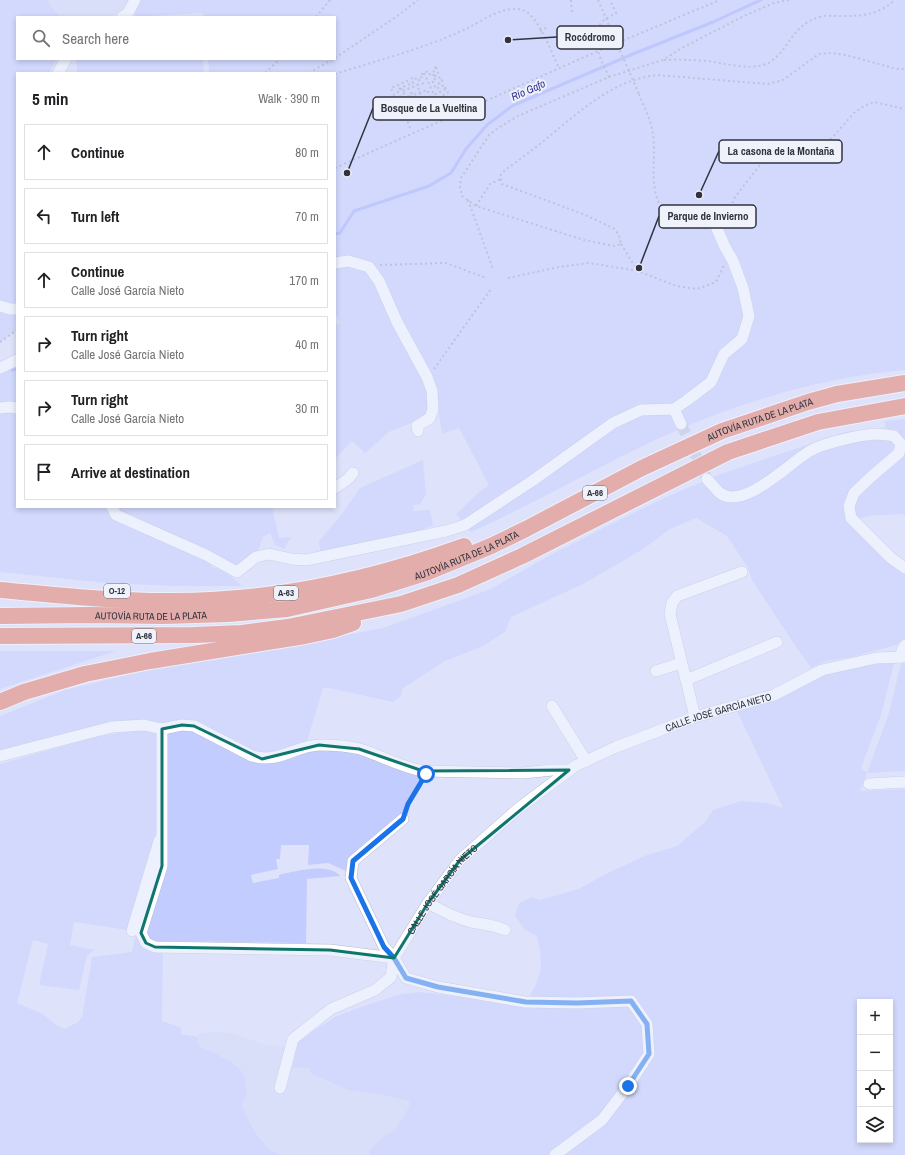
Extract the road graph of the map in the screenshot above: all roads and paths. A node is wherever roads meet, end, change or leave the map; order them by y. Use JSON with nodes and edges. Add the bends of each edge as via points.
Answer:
{"nodes":[{"id":1,"x":135,"y":0,"type":"edge"},
{"id":2,"x":330,"y":0,"type":"edge"},
{"id":3,"x":418,"y":0,"type":"edge"},
{"id":4,"x":571,"y":0,"type":"edge"},
{"id":5,"x":598,"y":0,"type":"edge"},
{"id":6,"x":610,"y":0,"type":"edge"},
{"id":7,"x":720,"y":0,"type":"edge"},
{"id":8,"x":789,"y":0,"type":"edge"},
{"id":9,"x":896,"y":0,"type":"edge"},
{"id":10,"x":572,"y":14,"type":"dead end"},
{"id":11,"x":125,"y":15,"type":"edge"},
{"id":12,"x":317,"y":16,"type":"edge"},
{"id":13,"x":546,"y":28,"type":"dead end"},
{"id":14,"x":540,"y":30,"type":"junction"},
{"id":15,"x":584,"y":34,"type":"dead end"},
{"id":16,"x":596,"y":39,"type":"junction"},
{"id":17,"x":598,"y":51,"type":"junction"},
{"id":18,"x":336,"y":57,"type":"edge"},
{"id":19,"x":65,"y":60,"type":"edge"},
{"id":20,"x":279,"y":60,"type":"edge"},
{"id":21,"x":331,"y":60,"type":"edge"},
{"id":22,"x":663,"y":60,"type":"junction"},
{"id":23,"x":559,"y":68,"type":"junction"},
{"id":24,"x":905,"y":69,"type":"edge"},
{"id":25,"x":59,"y":72,"type":"edge"},
{"id":26,"x":266,"y":72,"type":"edge"},
{"id":27,"x":311,"y":72,"type":"edge"},
{"id":28,"x":424,"y":73,"type":"junction"},
{"id":29,"x":336,"y":74,"type":"edge"},
{"id":30,"x":609,"y":77,"type":"junction"},
{"id":31,"x":436,"y":78,"type":"junction"},
{"id":32,"x":425,"y":83,"type":"dead end"},
{"id":33,"x":417,"y":85,"type":"junction"},
{"id":34,"x":405,"y":86,"type":"dead end"},
{"id":35,"x":425,"y":87,"type":"dead end"},
{"id":36,"x":440,"y":87,"type":"junction"},
{"id":37,"x":401,"y":88,"type":"junction"},
{"id":38,"x":446,"y":89,"type":"junction"},
{"id":39,"x":427,"y":90,"type":"junction"},
{"id":40,"x":403,"y":91,"type":"junction"},
{"id":41,"x":420,"y":92,"type":"junction"},
{"id":42,"x":436,"y":99,"type":"dead end"},
{"id":43,"x":411,"y":105,"type":"junction"},
{"id":44,"x":422,"y":105,"type":"junction"},
{"id":45,"x":905,"y":109,"type":"edge"},
{"id":46,"x":410,"y":128,"type":"dead end"},
{"id":47,"x":336,"y":168,"type":"edge"},
{"id":48,"x":501,"y":179,"type":"junction"},
{"id":49,"x":468,"y":200,"type":"junction"},
{"id":50,"x":476,"y":206,"type":"junction"},
{"id":51,"x":716,"y":226,"type":"junction"},
{"id":52,"x":621,"y":244,"type":"junction"},
{"id":53,"x":724,"y":246,"type":"junction"},
{"id":54,"x":336,"y":263,"type":"edge"},
{"id":55,"x":369,"y":267,"type":"junction"},
{"id":56,"x":493,"y":268,"type":"dead end"},
{"id":57,"x":638,"y":271,"type":"junction"},
{"id":58,"x":486,"y":278,"type":"dead end"},
{"id":59,"x":508,"y":278,"type":"dead end"},
{"id":60,"x":491,"y":288,"type":"dead end"},
{"id":61,"x":0,"y":306,"type":"edge"},
{"id":62,"x":16,"y":309,"type":"edge"},
{"id":63,"x":16,"y":331,"type":"edge"},
{"id":64,"x":0,"y":342,"type":"edge"},
{"id":65,"x":16,"y":360,"type":"edge"},
{"id":66,"x":0,"y":368,"type":"edge"},
{"id":67,"x":427,"y":377,"type":"junction"},
{"id":68,"x":905,"y":383,"type":"edge"},
{"id":69,"x":905,"y":406,"type":"edge"},
{"id":70,"x":674,"y":409,"type":"junction"},
{"id":71,"x":681,"y":424,"type":"tunnel mouth"},
{"id":72,"x":418,"y":431,"type":"dead end"},
{"id":73,"x":353,"y":474,"type":"dead end"},
{"id":74,"x":707,"y":479,"type":"tunnel mouth"},
{"id":75,"x":336,"y":487,"type":"edge"},
{"id":76,"x":112,"y":508,"type":"edge"},
{"id":77,"x":559,"y":511,"type":"junction"},
{"id":78,"x":905,"y":568,"type":"edge"},
{"id":79,"x":742,"y":572,"type":"dead end"},
{"id":80,"x":0,"y":579,"type":"edge"},
{"id":81,"x":0,"y":590,"type":"edge"},
{"id":82,"x":235,"y":599,"type":"junction"},
{"id":83,"x":401,"y":604,"type":"junction"},
{"id":84,"x":0,"y":616,"type":"edge"},
{"id":85,"x":0,"y":636,"type":"edge"},
{"id":86,"x":777,"y":642,"type":"dead end"},
{"id":87,"x":905,"y":645,"type":"edge"},
{"id":88,"x":903,"y":657,"type":"edge"},
{"id":89,"x":681,"y":663,"type":"junction"},
{"id":90,"x":656,"y":671,"type":"dead end"},
{"id":91,"x":686,"y":680,"type":"junction"},
{"id":92,"x":0,"y":702,"type":"edge"},
{"id":93,"x":552,"y":706,"type":"dead end"},
{"id":94,"x":694,"y":717,"type":"junction"},
{"id":95,"x":162,"y":729,"type":"junction"},
{"id":96,"x":0,"y":756,"type":"edge"},
{"id":97,"x":586,"y":761,"type":"junction"},
{"id":98,"x":569,"y":770,"type":"junction"},
{"id":99,"x":427,"y":771,"type":"junction"},
{"id":100,"x":905,"y":782,"type":"edge"},
{"id":101,"x":869,"y":784,"type":"dead end"},
{"id":102,"x":403,"y":819,"type":"joint"},
{"id":103,"x":162,"y":831,"type":"junction"},
{"id":104,"x":428,"y":904,"type":"junction"},
{"id":105,"x":505,"y":930,"type":"dead end"},
{"id":106,"x":132,"y":931,"type":"dead end"},
{"id":107,"x":394,"y":958,"type":"junction"},
{"id":108,"x":280,"y":1088,"type":"dead end"},
{"id":109,"x":555,"y":1155,"type":"edge"}],
"edges":[{"from":1,"to":11,"type":"street"},
{"from":2,"to":12,"type":"path"},
{"from":3,"to":18,"type":"path"},
{"from":4,"to":10,"type":"path"},
{"from":5,"to":51,"type":"path","bridge":true,"via":[[651,124],[653,170],[659,202],[668,214],[707,229]]},
{"from":6,"to":16,"type":"path","via":[[616,13],[602,21],[597,29]]},
{"from":7,"to":17,"type":"path"},
{"from":8,"to":22,"type":"path","via":[[774,3],[742,17]]},
{"from":9,"to":22,"type":"path","via":[[876,12],[863,16],[822,16],[805,22],[779,54],[768,63],[748,68],[685,59]]},
{"from":13,"to":14,"type":"path"},
{"from":14,"to":23,"type":"path"},
{"from":14,"to":29,"type":"path","via":[[525,12],[515,9],[503,11],[446,37]]},
{"from":15,"to":16,"type":"path"},
{"from":16,"to":17,"type":"path"},
{"from":17,"to":23,"type":"path"},
{"from":17,"to":30,"type":"path"},
{"from":19,"to":25,"type":"street"},
{"from":20,"to":26,"type":"path"},
{"from":21,"to":27,"type":"path"},
{"from":22,"to":30,"type":"path"},
{"from":23,"to":47,"type":"path"},
{"from":24,"to":48,"type":"path","via":[[897,70],[831,53],[819,54],[783,80],[768,84],[657,75],[641,77],[607,92],[584,107],[504,171]]},
{"from":28,"to":31,"type":"path","via":[[428,72]]},
{"from":28,"to":38,"type":"path","via":[[434,95]]},
{"from":28,"to":43,"type":"path","via":[[420,75],[422,79],[417,81],[415,77],[408,85],[407,81],[391,88],[402,114],[413,109]]},
{"from":30,"to":49,"type":"path","via":[[518,116],[489,135],[461,178],[462,196]]},
{"from":31,"to":36,"type":"path","via":[[441,77]]},
{"from":31,"to":36,"type":"path","via":[[432,80],[436,89]]},
{"from":32,"to":33,"type":"path"},
{"from":33,"to":40,"type":"path"},
{"from":33,"to":41,"type":"path"},
{"from":34,"to":37,"type":"path"},
{"from":35,"to":39,"type":"path"},
{"from":36,"to":38,"type":"path","via":[[444,85]]},
{"from":37,"to":40,"type":"path"},
{"from":37,"to":43,"type":"path","via":[[397,90],[405,107]]},
{"from":38,"to":44,"type":"path","via":[[450,97],[445,99],[444,95],[440,97],[442,101],[424,109]]},
{"from":39,"to":41,"type":"path"},
{"from":39,"to":41,"type":"path","via":[[430,97],[423,100]]},
{"from":40,"to":41,"type":"path","via":[[406,98],[410,97],[409,94]]},
{"from":42,"to":44,"type":"path"},
{"from":43,"to":44,"type":"path","via":[[410,102],[415,100]]},
{"from":44,"to":46,"type":"path","via":[[417,107],[419,111],[406,117]]},
{"from":45,"to":51,"type":"path","via":[[874,102],[854,113],[829,141],[818,145],[796,145],[780,150],[763,161],[735,197],[728,213]]},
{"from":48,"to":50,"type":"path","via":[[490,184]]},
{"from":48,"to":52,"type":"path","via":[[502,184],[613,228],[619,235]]},
{"from":49,"to":50,"type":"path"},
{"from":49,"to":56,"type":"path"},
{"from":50,"to":52,"type":"path","via":[[584,240],[614,246]]},
{"from":51,"to":53,"type":"street"},
{"from":52,"to":57,"type":"path"},
{"from":53,"to":57,"type":"path","via":[[724,266],[716,282],[697,289],[676,286]]},
{"from":53,"to":70,"type":"street","via":[[733,261],[743,288],[749,316],[742,339],[724,354],[710,382]]},
{"from":54,"to":55,"type":"street","via":[[348,261]]},
{"from":55,"to":58,"type":"path","via":[[388,264],[446,263]]},
{"from":55,"to":67,"type":"street","via":[[379,281],[397,322]]},
{"from":57,"to":59,"type":"path","via":[[589,263]]},
{"from":60,"to":67,"type":"path"},
{"from":61,"to":62,"type":"street"},
{"from":63,"to":64,"type":"path"},
{"from":65,"to":66,"type":"street"},
{"from":67,"to":72,"type":"street","via":[[432,391],[433,409],[430,418],[418,426]]},
{"from":68,"to":77,"type":"highway","name":"AUTOVÍA RUTA DE LA PLATA","number":"A-66","via":[[837,394],[722,431],[642,468]]},
{"from":69,"to":83,"type":"highway","name":"AUTOVÍA RUTA DE LA PLATA","number":"A-66","via":[[818,422],[728,452],[522,556],[458,585]]},
{"from":70,"to":71,"type":"street"},
{"from":70,"to":76,"type":"street","via":[[641,410],[613,423],[465,525],[306,560],[269,554],[256,557],[237,572],[206,555],[116,515]]},
{"from":73,"to":75,"type":"street"},
{"from":74,"to":78,"type":"street","via":[[721,493],[734,497],[772,479],[810,450],[863,436],[894,436],[901,444],[899,454],[854,493],[849,506],[851,518],[891,558]]},
{"from":77,"to":82,"type":"highway","number":"A-63","via":[[424,561],[364,578],[288,593]]},
{"from":77,"to":84,"type":"highway","name":"AUTOVÍA RUTA DE LA PLATA","number":"A-66","via":[[491,546],[428,572],[371,590],[287,609],[164,616]]},
{"from":79,"to":89,"type":"street","via":[[677,596],[672,603],[670,614]]},
{"from":80,"to":82,"type":"highway","number":"O-12","via":[[89,589]]},
{"from":81,"to":82,"type":"highway","number":"A-63","via":[[91,598],[167,601]]},
{"from":83,"to":85,"type":"highway","name":"AUTOVÍA RUTA DE LA PLATA","number":"A-66","via":[[288,627],[242,633],[194,636]]},
{"from":83,"to":92,"type":"highway","via":[[333,630],[85,674]]},
{"from":86,"to":91,"type":"street"},
{"from":87,"to":88,"type":"street","via":[[902,650]]},
{"from":88,"to":94,"type":"street","name":"CALLE JOSÉ GARCÍA NIETO","via":[[876,658],[822,670],[774,695]]},
{"from":89,"to":90,"type":"street"},
{"from":89,"to":91,"type":"street"},
{"from":91,"to":94,"type":"street"},
{"from":93,"to":97,"type":"street"},
{"from":94,"to":97,"type":"street","name":"CALLE JOSÉ GARCÍA NIETO"},
{"from":95,"to":96,"type":"street","via":[[144,725],[112,727]]},
{"from":95,"to":99,"type":"street","via":[[182,725],[194,726],[262,759],[319,745],[340,746],[359,749],[408,769]]},
{"from":95,"to":103,"type":"street"},
{"from":97,"to":98,"type":"street","name":"CALLE JOSÉ GARCÍA NIETO"},
{"from":98,"to":99,"type":"street","via":[[524,773]]},
{"from":98,"to":104,"type":"street","name":"CALLE JOSÉ GARCÍA NIETO","via":[[519,808],[460,860]]},
{"from":99,"to":102,"type":"path","via":[[408,804]]},
{"from":100,"to":101,"type":"street"},
{"from":102,"to":107,"type":"street","via":[[353,861],[351,878],[384,947]]},
{"from":103,"to":106,"type":"street"},
{"from":103,"to":107,"type":"street","via":[[162,866],[141,933],[146,943],[155,947],[330,950]]},
{"from":104,"to":105,"type":"street","via":[[471,922]]},
{"from":104,"to":107,"type":"street","name":"CALLE JOSÉ GARCÍA NIETO"},
{"from":107,"to":108,"type":"street","via":[[391,977],[374,990],[331,1009],[292,1039]]},
{"from":107,"to":109,"type":"street","via":[[406,978],[438,987],[526,1002],[631,1001],[647,1024],[649,1054],[602,1120]]}]}
